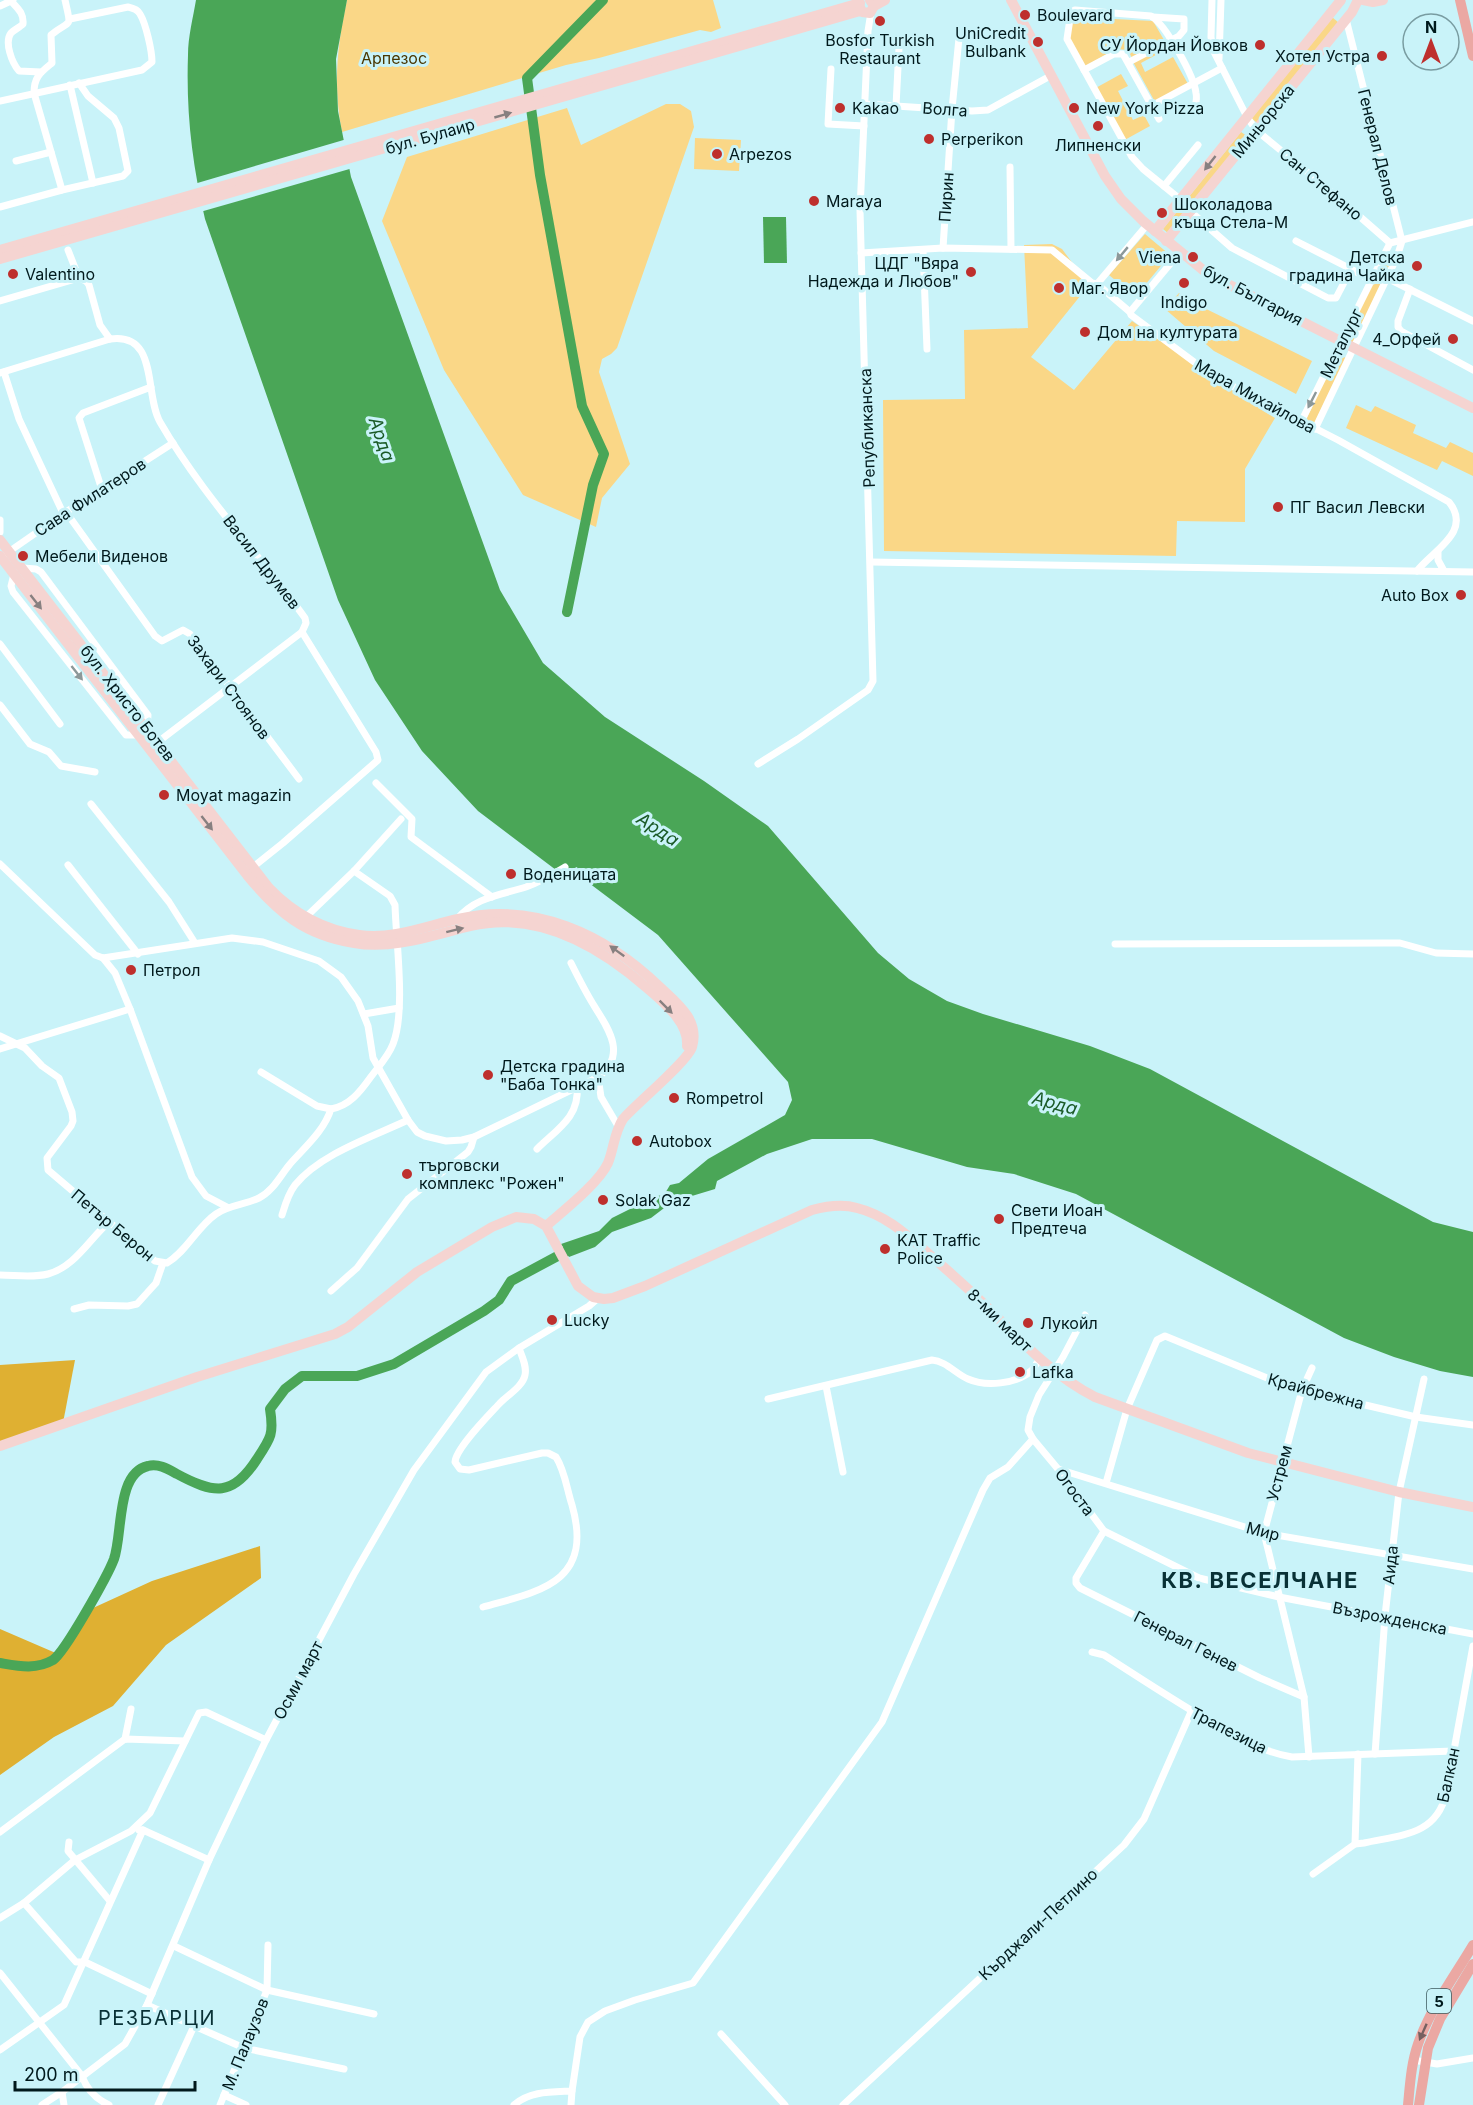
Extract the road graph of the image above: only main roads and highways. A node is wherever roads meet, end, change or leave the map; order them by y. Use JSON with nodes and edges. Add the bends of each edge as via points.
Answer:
{"nodes":[{"id":1,"x":1011,"y":0,"type":"edge"},
{"id":2,"x":1018,"y":0,"type":"edge"},
{"id":3,"x":1341,"y":0,"type":"edge"},
{"id":4,"x":1358,"y":0,"type":"edge"},
{"id":5,"x":1364,"y":0,"type":"edge"},
{"id":6,"x":1383,"y":0,"type":"edge"},
{"id":7,"x":1460,"y":0,"type":"edge"},
{"id":8,"x":870,"y":5,"type":"edge"},
{"id":9,"x":1018,"y":12,"type":"junction"},
{"id":10,"x":1473,"y":56,"type":"edge"},
{"id":11,"x":103,"y":225,"type":"junction"},
{"id":12,"x":1151,"y":228,"type":"junction"},
{"id":13,"x":1166,"y":241,"type":"junction"},
{"id":14,"x":0,"y":250,"type":"edge"},
{"id":15,"x":0,"y":259,"type":"edge"},
{"id":16,"x":1473,"y":408,"type":"edge"},
{"id":17,"x":0,"y":540,"type":"edge"},
{"id":18,"x":2,"y":555,"type":"edge"},
{"id":19,"x":154,"y":746,"type":"junction"},
{"id":20,"x":396,"y":939,"type":"junction"},
{"id":21,"x":685,"y":1058,"type":"junction"},
{"id":22,"x":548,"y":1231,"type":"junction"},
{"id":23,"x":0,"y":1446,"type":"edge"},
{"id":24,"x":1473,"y":1507,"type":"edge"},
{"id":25,"x":1473,"y":1945,"type":"edge"},
{"id":26,"x":1473,"y":1964,"type":"edge"},
{"id":27,"x":1407,"y":2105,"type":"edge"},
{"id":28,"x":1419,"y":2105,"type":"edge"}],
"edges":[{"from":1,"to":9,"type":"main road","name":"бул. България"},
{"from":2,"to":9,"type":"main road"},
{"from":3,"to":12,"type":"main road","name":"Миньорска","one_way":true,"via":[[1181,200]]},
{"from":4,"to":13,"type":"main road","name":"Миньорска"},
{"from":5,"to":6,"type":"main road"},
{"from":7,"to":10,"type":"main road"},
{"from":8,"to":11,"type":"main road","name":"бул. Булаир"},
{"from":9,"to":12,"type":"main road","name":"бул. България","via":[[1105,176],[1121,199]]},
{"from":11,"to":14,"type":"main road","name":"бул. Булаир"},
{"from":11,"to":15,"type":"main road","name":"бул. Булаир"},
{"from":12,"to":13,"type":"main road","name":"бул. България"},
{"from":13,"to":16,"type":"main road","name":"бул. България","via":[[1223,283]]},
{"from":17,"to":18,"type":"main road","name":"бул. Христо Ботев"},
{"from":18,"to":19,"type":"main road","name":"бул. Христо Ботев"},
{"from":19,"to":20,"type":"main road","name":"бул. Христо Ботев","via":[[283,903],[303,917],[341,933]]},
{"from":19,"to":20,"type":"main road","name":"бул. Христо Ботев","one_way":true,"via":[[247,875],[284,915],[329,938],[356,944]]},
{"from":20,"to":21,"type":"main road","name":"бул. Христо Ботев","one_way":true,"via":[[497,923],[529,925],[584,942],[627,970],[679,1020],[688,1039]]},
{"from":21,"to":20,"type":"main road","name":"бул. Христо Ботев","one_way":true,"via":[[692,1049],[694,1030],[687,1013],[632,962],[608,945],[564,924],[540,917],[497,913],[457,919]]},
{"from":21,"to":22,"type":"main road","name":"бул. Христо Ботев","via":[[618,1126],[604,1170]]},
{"from":22,"to":23,"type":"main road","via":[[534,1219],[507,1219],[417,1272],[348,1328],[335,1334]]},
{"from":22,"to":24,"type":"main road","name":"8-ми март","via":[[581,1290],[597,1299],[613,1298],[812,1210],[833,1206],[857,1208],[884,1220],[916,1243],[1039,1359],[1095,1397],[1282,1462]]},
{"from":25,"to":27,"type":"main road","number":"5","one_way":true,"via":[[1418,2043]]},
{"from":26,"to":28,"type":"main road","number":"5","via":[[1440,2019],[1428,2048]]}]}
